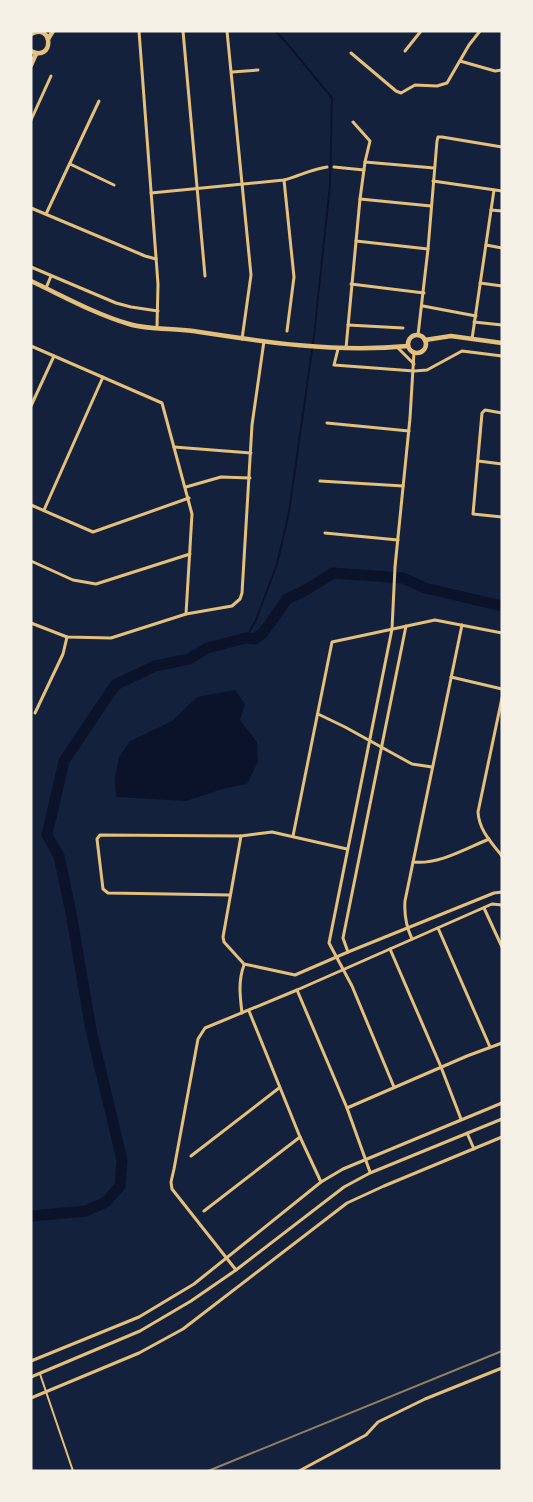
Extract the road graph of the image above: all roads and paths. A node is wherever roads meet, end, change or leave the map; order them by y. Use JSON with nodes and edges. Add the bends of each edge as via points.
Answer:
{"nodes":[{"id":1,"x":53,"y":31,"type":"edge"},
{"id":2,"x":139,"y":31,"type":"edge"},
{"id":3,"x":183,"y":31,"type":"edge"},
{"id":4,"x":227,"y":31,"type":"edge"},
{"id":5,"x":421,"y":31,"type":"edge"},
{"id":6,"x":480,"y":31,"type":"edge"},
{"id":7,"x":39,"y":32,"type":"edge"},
{"id":8,"x":31,"y":34,"type":"edge"},
{"id":9,"x":48,"y":39,"type":"junction"},
{"id":10,"x":405,"y":51,"type":"dead end"},
{"id":11,"x":34,"y":52,"type":"edge"},
{"id":12,"x":351,"y":53,"type":"dead end"},
{"id":13,"x":460,"y":61,"type":"junction"},
{"id":14,"x":31,"y":65,"type":"edge"},
{"id":15,"x":258,"y":70,"type":"dead end"},
{"id":16,"x":502,"y":70,"type":"edge"},
{"id":17,"x":232,"y":72,"type":"junction"},
{"id":18,"x":51,"y":76,"type":"dead end"},
{"id":19,"x":99,"y":101,"type":"dead end"},
{"id":20,"x":31,"y":120,"type":"edge"},
{"id":21,"x":353,"y":122,"type":"dead end"},
{"id":22,"x":502,"y":147,"type":"edge"},
{"id":23,"x":365,"y":162,"type":"junction"},
{"id":24,"x":70,"y":164,"type":"junction"},
{"id":25,"x":326,"y":167,"type":"dead end"},
{"id":26,"x":334,"y":167,"type":"dead end"},
{"id":27,"x":434,"y":168,"type":"junction"},
{"id":28,"x":364,"y":170,"type":"junction"},
{"id":29,"x":284,"y":180,"type":"junction"},
{"id":30,"x":433,"y":181,"type":"junction"},
{"id":31,"x":114,"y":184,"type":"dead end"},
{"id":32,"x":242,"y":185,"type":"junction"},
{"id":33,"x":197,"y":189,"type":"junction"},
{"id":34,"x":494,"y":190,"type":"junction"},
{"id":35,"x":502,"y":191,"type":"edge"},
{"id":36,"x":151,"y":193,"type":"junction"},
{"id":37,"x":360,"y":199,"type":"junction"},
{"id":38,"x":431,"y":206,"type":"junction"},
{"id":39,"x":31,"y":208,"type":"edge"},
{"id":40,"x":491,"y":210,"type":"junction"},
{"id":41,"x":502,"y":211,"type":"edge"},
{"id":42,"x":46,"y":214,"type":"junction"},
{"id":43,"x":356,"y":241,"type":"junction"},
{"id":44,"x":486,"y":245,"type":"junction"},
{"id":45,"x":502,"y":248,"type":"edge"},
{"id":46,"x":428,"y":249,"type":"junction"},
{"id":47,"x":156,"y":259,"type":"junction"},
{"id":48,"x":31,"y":267,"type":"edge"},
{"id":49,"x":51,"y":276,"type":"junction"},
{"id":50,"x":205,"y":276,"type":"dead end"},
{"id":51,"x":31,"y":281,"type":"edge"},
{"id":52,"x":480,"y":283,"type":"junction"},
{"id":53,"x":351,"y":284,"type":"junction"},
{"id":54,"x":502,"y":286,"type":"edge"},
{"id":55,"x":46,"y":288,"type":"junction"},
{"id":56,"x":424,"y":293,"type":"junction"},
{"id":57,"x":423,"y":306,"type":"junction"},
{"id":58,"x":158,"y":311,"type":"junction"},
{"id":59,"x":476,"y":316,"type":"junction"},
{"id":60,"x":474,"y":322,"type":"junction"},
{"id":61,"x":348,"y":325,"type":"junction"},
{"id":62,"x":502,"y":325,"type":"edge"},
{"id":63,"x":157,"y":327,"type":"junction"},
{"id":64,"x":403,"y":328,"type":"dead end"},
{"id":65,"x":287,"y":332,"type":"dead end"},
{"id":66,"x":418,"y":335,"type":"junction"},
{"id":67,"x":472,"y":338,"type":"junction"},
{"id":68,"x":242,"y":339,"type":"junction"},
{"id":69,"x":425,"y":340,"type":"junction"},
{"id":70,"x":264,"y":341,"type":"junction"},
{"id":71,"x":502,"y":342,"type":"edge"},
{"id":72,"x":31,"y":346,"type":"edge"},
{"id":73,"x":408,"y":346,"type":"junction"},
{"id":74,"x":398,"y":347,"type":"junction"},
{"id":75,"x":338,"y":349,"type":"junction"},
{"id":76,"x":346,"y":349,"type":"junction"},
{"id":77,"x":414,"y":352,"type":"junction"},
{"id":78,"x":54,"y":356,"type":"junction"},
{"id":79,"x":502,"y":356,"type":"edge"},
{"id":80,"x":414,"y":365,"type":"junction"},
{"id":81,"x":414,"y":372,"type":"junction"},
{"id":82,"x":103,"y":378,"type":"junction"},
{"id":83,"x":31,"y":406,"type":"edge"},
{"id":84,"x":502,"y":412,"type":"edge"},
{"id":85,"x":327,"y":423,"type":"dead end"},
{"id":86,"x":409,"y":431,"type":"junction"},
{"id":87,"x":174,"y":447,"type":"junction"},
{"id":88,"x":251,"y":453,"type":"junction"},
{"id":89,"x":478,"y":461,"type":"junction"},
{"id":90,"x":502,"y":464,"type":"edge"},
{"id":91,"x":250,"y":478,"type":"junction"},
{"id":92,"x":320,"y":482,"type":"dead end"},
{"id":93,"x":403,"y":486,"type":"junction"},
{"id":94,"x":186,"y":487,"type":"junction"},
{"id":95,"x":189,"y":498,"type":"junction"},
{"id":96,"x":31,"y":505,"type":"edge"},
{"id":97,"x":44,"y":510,"type":"junction"},
{"id":98,"x":502,"y":517,"type":"edge"},
{"id":99,"x":325,"y":533,"type":"dead end"},
{"id":100,"x":398,"y":540,"type":"junction"},
{"id":101,"x":190,"y":554,"type":"junction"},
{"id":102,"x":31,"y":561,"type":"edge"},
{"id":103,"x":186,"y":614,"type":"junction"},
{"id":104,"x":31,"y":623,"type":"edge"},
{"id":105,"x":462,"y":625,"type":"junction"},
{"id":106,"x":406,"y":626,"type":"junction"},
{"id":107,"x":392,"y":629,"type":"junction"},
{"id":108,"x":502,"y":633,"type":"edge"},
{"id":109,"x":67,"y":637,"type":"junction"},
{"id":110,"x":451,"y":677,"type":"junction"},
{"id":111,"x":502,"y":689,"type":"edge"},
{"id":112,"x":502,"y":698,"type":"edge"},
{"id":113,"x":35,"y":713,"type":"dead end"},
{"id":114,"x":318,"y":714,"type":"junction"},
{"id":115,"x":370,"y":740,"type":"junction"},
{"id":116,"x":381,"y":747,"type":"junction"},
{"id":117,"x":432,"y":767,"type":"junction"},
{"id":118,"x":241,"y":836,"type":"junction"},
{"id":119,"x":293,"y":836,"type":"junction"},
{"id":120,"x":489,"y":839,"type":"junction"},
{"id":121,"x":348,"y":848,"type":"junction"},
{"id":122,"x":502,"y":856,"type":"edge"},
{"id":123,"x":413,"y":862,"type":"junction"},
{"id":124,"x":502,"y":892,"type":"edge"},
{"id":125,"x":230,"y":896,"type":"junction"},
{"id":126,"x":502,"y":904,"type":"edge"},
{"id":127,"x":484,"y":908,"type":"junction"},
{"id":128,"x":407,"y":928,"type":"junction"},
{"id":129,"x":438,"y":928,"type":"junction"},
{"id":130,"x":412,"y":939,"type":"junction"},
{"id":131,"x":390,"y":948,"type":"junction"},
{"id":132,"x":502,"y":948,"type":"edge"},
{"id":133,"x":348,"y":952,"type":"junction"},
{"id":134,"x":336,"y":957,"type":"junction"},
{"id":135,"x":244,"y":964,"type":"junction"},
{"id":136,"x":342,"y":969,"type":"junction"},
{"id":137,"x":297,"y":990,"type":"junction"},
{"id":138,"x":249,"y":1010,"type":"junction"},
{"id":139,"x":242,"y":1013,"type":"junction"},
{"id":140,"x":502,"y":1043,"type":"edge"},
{"id":141,"x":490,"y":1047,"type":"junction"},
{"id":142,"x":442,"y":1067,"type":"junction"},
{"id":143,"x":394,"y":1087,"type":"junction"},
{"id":144,"x":280,"y":1088,"type":"junction"},
{"id":145,"x":502,"y":1103,"type":"edge"},
{"id":146,"x":347,"y":1108,"type":"junction"},
{"id":147,"x":462,"y":1119,"type":"junction"},
{"id":148,"x":502,"y":1119,"type":"edge"},
{"id":149,"x":467,"y":1133,"type":"junction"},
{"id":150,"x":300,"y":1137,"type":"junction"},
{"id":151,"x":502,"y":1137,"type":"edge"},
{"id":152,"x":474,"y":1149,"type":"junction"},
{"id":153,"x":191,"y":1156,"type":"dead end"},
{"id":154,"x":366,"y":1159,"type":"junction"},
{"id":155,"x":370,"y":1172,"type":"junction"},
{"id":156,"x":321,"y":1182,"type":"junction"},
{"id":157,"x":204,"y":1211,"type":"dead end"},
{"id":158,"x":227,"y":1258,"type":"junction"},
{"id":159,"x":236,"y":1270,"type":"junction"},
{"id":160,"x":31,"y":1361,"type":"edge"},
{"id":161,"x":502,"y":1368,"type":"edge"},
{"id":162,"x":40,"y":1374,"type":"junction"},
{"id":163,"x":31,"y":1377,"type":"edge"},
{"id":164,"x":46,"y":1392,"type":"junction"},
{"id":165,"x":31,"y":1398,"type":"edge"},
{"id":166,"x":73,"y":1471,"type":"edge"},
{"id":167,"x":299,"y":1471,"type":"edge"}],
"edges":[{"from":1,"to":9,"type":"street"},
{"from":2,"to":36,"type":"street"},
{"from":3,"to":33,"type":"street"},
{"from":4,"to":17,"type":"street"},
{"from":5,"to":10,"type":"street"},
{"from":6,"to":13,"type":"street"},
{"from":7,"to":8,"type":"street"},
{"from":7,"to":9,"type":"street"},
{"from":9,"to":11,"type":"street","via":[[46,50]]},
{"from":11,"to":14,"type":"street"},
{"from":12,"to":13,"type":"street","via":[[401,93],[414,86],[447,83]]},
{"from":13,"to":16,"type":"street"},
{"from":15,"to":17,"type":"street"},
{"from":17,"to":32,"type":"street"},
{"from":18,"to":20,"type":"street"},
{"from":19,"to":24,"type":"street"},
{"from":21,"to":23,"type":"street","via":[[370,141]]},
{"from":22,"to":27,"type":"street","via":[[438,137]]},
{"from":23,"to":27,"type":"street"},
{"from":23,"to":28,"type":"street"},
{"from":24,"to":31,"type":"street"},
{"from":24,"to":42,"type":"street"},
{"from":25,"to":29,"type":"street","via":[[314,168]]},
{"from":26,"to":28,"type":"street"},
{"from":27,"to":30,"type":"street"},
{"from":28,"to":37,"type":"street"},
{"from":29,"to":32,"type":"street"},
{"from":29,"to":65,"type":"street","via":[[294,277]]},
{"from":30,"to":34,"type":"street"},
{"from":30,"to":38,"type":"street"},
{"from":32,"to":33,"type":"street"},
{"from":32,"to":68,"type":"street","via":[[251,275]]},
{"from":33,"to":36,"type":"street"},
{"from":33,"to":50,"type":"street"},
{"from":34,"to":35,"type":"street"},
{"from":34,"to":40,"type":"street"},
{"from":36,"to":47,"type":"street"},
{"from":37,"to":38,"type":"street"},
{"from":37,"to":43,"type":"street"},
{"from":38,"to":46,"type":"street"},
{"from":39,"to":42,"type":"street"},
{"from":40,"to":41,"type":"street"},
{"from":40,"to":44,"type":"street"},
{"from":42,"to":47,"type":"street"},
{"from":43,"to":46,"type":"street"},
{"from":43,"to":53,"type":"street"},
{"from":44,"to":45,"type":"street"},
{"from":44,"to":52,"type":"street"},
{"from":46,"to":56,"type":"street"},
{"from":47,"to":58,"type":"street"},
{"from":48,"to":49,"type":"street"},
{"from":49,"to":55,"type":"street"},
{"from":49,"to":58,"type":"street","via":[[131,308]]},
{"from":51,"to":55,"type":"street"},
{"from":52,"to":54,"type":"street"},
{"from":52,"to":59,"type":"street"},
{"from":53,"to":56,"type":"street"},
{"from":53,"to":61,"type":"street"},
{"from":55,"to":63,"type":"street","via":[[110,317],[130,324]]},
{"from":56,"to":57,"type":"street"},
{"from":57,"to":59,"type":"street"},
{"from":57,"to":66,"type":"street"},
{"from":58,"to":63,"type":"street"},
{"from":59,"to":60,"type":"street"},
{"from":60,"to":62,"type":"street"},
{"from":60,"to":67,"type":"street"},
{"from":61,"to":64,"type":"street"},
{"from":61,"to":76,"type":"street"},
{"from":63,"to":68,"type":"street"},
{"from":66,"to":69,"type":"street"},
{"from":66,"to":73,"type":"street","via":[[410,338]]},
{"from":67,"to":69,"type":"street","via":[[451,336]]},
{"from":67,"to":71,"type":"street"},
{"from":68,"to":70,"type":"street"},
{"from":69,"to":77,"type":"street","via":[[423,350]]},
{"from":70,"to":75,"type":"street"},
{"from":70,"to":88,"type":"street"},
{"from":72,"to":78,"type":"street"},
{"from":73,"to":74,"type":"street"},
{"from":73,"to":77,"type":"street"},
{"from":74,"to":76,"type":"street"},
{"from":74,"to":80,"type":"street"},
{"from":75,"to":76,"type":"street"},
{"from":75,"to":81,"type":"street","via":[[334,365]]},
{"from":77,"to":80,"type":"street"},
{"from":78,"to":82,"type":"street"},
{"from":78,"to":83,"type":"street"},
{"from":79,"to":81,"type":"street","via":[[462,351],[426,370]]},
{"from":80,"to":81,"type":"street"},
{"from":81,"to":86,"type":"street"},
{"from":82,"to":87,"type":"street","via":[[162,403]]},
{"from":82,"to":97,"type":"street"},
{"from":84,"to":89,"type":"street","via":[[483,411]]},
{"from":85,"to":86,"type":"street"},
{"from":86,"to":93,"type":"street"},
{"from":87,"to":88,"type":"street"},
{"from":87,"to":94,"type":"street"},
{"from":88,"to":91,"type":"street"},
{"from":89,"to":90,"type":"street"},
{"from":89,"to":98,"type":"street","via":[[474,514]]},
{"from":91,"to":94,"type":"street","via":[[221,477]]},
{"from":91,"to":103,"type":"street","via":[[240,599],[232,606]]},
{"from":92,"to":93,"type":"street"},
{"from":93,"to":100,"type":"street"},
{"from":94,"to":95,"type":"street"},
{"from":95,"to":97,"type":"street","via":[[93,532]]},
{"from":95,"to":101,"type":"street","via":[[192,514]]},
{"from":96,"to":97,"type":"street"},
{"from":99,"to":100,"type":"street"},
{"from":100,"to":107,"type":"street"},
{"from":101,"to":102,"type":"street","via":[[96,584],[73,580]]},
{"from":101,"to":103,"type":"street"},
{"from":103,"to":109,"type":"street","via":[[110,638]]},
{"from":104,"to":109,"type":"street"},
{"from":105,"to":106,"type":"street","via":[[435,620]]},
{"from":105,"to":108,"type":"street"},
{"from":105,"to":110,"type":"street"},
{"from":106,"to":107,"type":"street"},
{"from":106,"to":116,"type":"street"},
{"from":107,"to":114,"type":"street","via":[[332,642]]},
{"from":107,"to":115,"type":"street"},
{"from":109,"to":113,"type":"street","via":[[63,654]]},
{"from":110,"to":111,"type":"street"},
{"from":110,"to":117,"type":"street"},
{"from":112,"to":120,"type":"street","via":[[478,812],[478,822]]},
{"from":114,"to":115,"type":"street"},
{"from":114,"to":119,"type":"street"},
{"from":115,"to":116,"type":"street"},
{"from":115,"to":121,"type":"street"},
{"from":116,"to":117,"type":"street","via":[[412,764]]},
{"from":116,"to":133,"type":"street","via":[[343,938]]},
{"from":117,"to":123,"type":"street"},
{"from":118,"to":119,"type":"street","via":[[272,832]]},
{"from":118,"to":125,"type":"street"},
{"from":118,"to":125,"type":"street","via":[[100,835],[97,839],[105,892],[108,894]]},
{"from":119,"to":121,"type":"street"},
{"from":120,"to":122,"type":"street"},
{"from":120,"to":123,"type":"street","via":[[443,858]]},
{"from":121,"to":134,"type":"street","via":[[329,943]]},
{"from":123,"to":128,"type":"street","via":[[404,912]]},
{"from":124,"to":128,"type":"street"},
{"from":125,"to":135,"type":"street","via":[[224,942]]},
{"from":126,"to":127,"type":"street"},
{"from":127,"to":129,"type":"street"},
{"from":127,"to":132,"type":"street"},
{"from":128,"to":130,"type":"street"},
{"from":128,"to":133,"type":"street"},
{"from":129,"to":130,"type":"street"},
{"from":129,"to":141,"type":"street"},
{"from":130,"to":131,"type":"street"},
{"from":131,"to":136,"type":"street"},
{"from":131,"to":142,"type":"street"},
{"from":133,"to":134,"type":"street"},
{"from":134,"to":135,"type":"street","via":[[295,975]]},
{"from":134,"to":136,"type":"street"},
{"from":135,"to":139,"type":"street","via":[[239,991]]},
{"from":136,"to":137,"type":"street"},
{"from":136,"to":143,"type":"street"},
{"from":137,"to":138,"type":"street"},
{"from":137,"to":146,"type":"street"},
{"from":138,"to":139,"type":"street"},
{"from":138,"to":144,"type":"street"},
{"from":139,"to":158,"type":"street","via":[[205,1028],[198,1039],[171,1182],[176,1195]]},
{"from":140,"to":141,"type":"street"},
{"from":141,"to":142,"type":"street"},
{"from":142,"to":143,"type":"street"},
{"from":142,"to":147,"type":"street"},
{"from":143,"to":146,"type":"street"},
{"from":144,"to":150,"type":"street"},
{"from":144,"to":153,"type":"street"},
{"from":145,"to":147,"type":"street"},
{"from":146,"to":154,"type":"street"},
{"from":147,"to":154,"type":"street"},
{"from":148,"to":149,"type":"street"},
{"from":149,"to":152,"type":"street"},
{"from":149,"to":155,"type":"street"},
{"from":150,"to":156,"type":"street"},
{"from":150,"to":157,"type":"street"},
{"from":151,"to":152,"type":"street"},
{"from":152,"to":164,"type":"street","via":[[347,1203],[182,1330],[139,1353]]},
{"from":154,"to":155,"type":"street"},
{"from":154,"to":156,"type":"street"},
{"from":155,"to":159,"type":"street","via":[[344,1187]]},
{"from":156,"to":158,"type":"street"},
{"from":158,"to":159,"type":"street"},
{"from":158,"to":160,"type":"street","via":[[194,1284],[139,1317]]},
{"from":159,"to":162,"type":"street","via":[[140,1331]]},
{"from":161,"to":167,"type":"street","via":[[378,1422],[366,1435]]},
{"from":162,"to":163,"type":"street"},
{"from":162,"to":164,"type":"lane"},
{"from":164,"to":165,"type":"street"},
{"from":164,"to":166,"type":"lane"}]}
